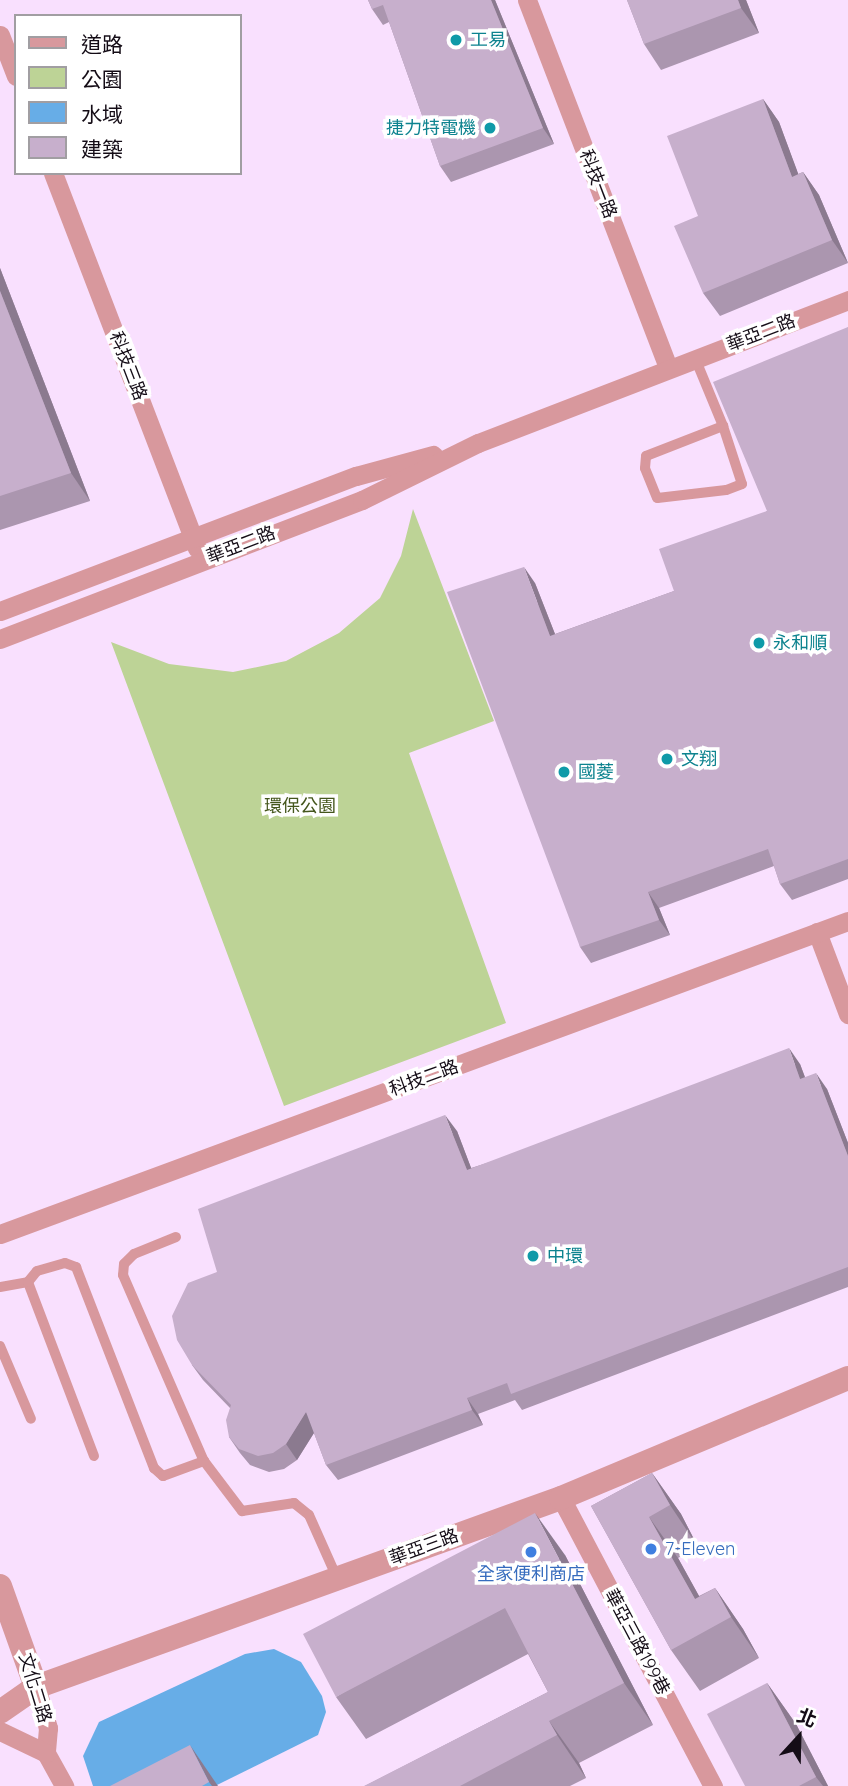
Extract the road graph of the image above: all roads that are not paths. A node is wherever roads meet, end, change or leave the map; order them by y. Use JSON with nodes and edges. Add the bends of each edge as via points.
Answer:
{"nodes":[{"id":1,"x":527,"y":0,"type":"edge"},
{"id":2,"x":0,"y":35,"type":"edge"},
{"id":3,"x":14,"y":71,"type":"edge"},
{"id":4,"x":54,"y":175,"type":"edge"},
{"id":5,"x":848,"y":300,"type":"edge"},
{"id":6,"x":695,"y":358,"type":"junction"},
{"id":7,"x":668,"y":368,"type":"junction"},
{"id":8,"x":723,"y":426,"type":"junction"},
{"id":9,"x":478,"y":443,"type":"junction"},
{"id":10,"x":194,"y":538,"type":"junction"},
{"id":11,"x":202,"y":560,"type":"junction"},
{"id":12,"x":0,"y":611,"type":"edge"},
{"id":13,"x":0,"y":639,"type":"edge"},
{"id":14,"x":848,"y":920,"type":"edge"},
{"id":15,"x":817,"y":932,"type":"junction"},
{"id":16,"x":848,"y":1014,"type":"edge"},
{"id":17,"x":0,"y":1234,"type":"edge"},
{"id":18,"x":177,"y":1237,"type":"dead end"},
{"id":19,"x":28,"y":1282,"type":"junction"},
{"id":20,"x":0,"y":1287,"type":"edge"},
{"id":21,"x":0,"y":1346,"type":"edge"},
{"id":22,"x":848,"y":1378,"type":"edge"},
{"id":23,"x":31,"y":1419,"type":"dead end"},
{"id":24,"x":94,"y":1457,"type":"dead end"},
{"id":25,"x":204,"y":1461,"type":"junction"},
{"id":26,"x":561,"y":1498,"type":"junction"},
{"id":27,"x":337,"y":1578,"type":"junction"},
{"id":28,"x":0,"y":1586,"type":"edge"},
{"id":29,"x":36,"y":1687,"type":"junction"},
{"id":30,"x":0,"y":1712,"type":"edge"},
{"id":31,"x":0,"y":1731,"type":"edge"},
{"id":32,"x":46,"y":1753,"type":"junction"},
{"id":33,"x":64,"y":1786,"type":"edge"},
{"id":34,"x":713,"y":1786,"type":"edge"}],
"edges":[{"from":1,"to":7,"type":"street","name":"科技一路"},
{"from":2,"to":3,"type":"street"},
{"from":4,"to":10,"type":"street","name":"科技三路"},
{"from":5,"to":6,"type":"street","name":"華亞二路"},
{"from":6,"to":7,"type":"street","name":"華亞二路"},
{"from":6,"to":8,"type":"lane"},
{"from":7,"to":9,"type":"street","name":"華亞二路"},
{"from":8,"to":8,"type":"lane","via":[[742,484],[657,498],[645,468],[646,456]]},
{"from":9,"to":10,"type":"street","name":"華亞二路","via":[[356,476]]},
{"from":9,"to":11,"type":"street","name":"華亞二路","via":[[362,500]]},
{"from":10,"to":11,"type":"street","name":"科技三路"},
{"from":10,"to":12,"type":"street","name":"華亞二路"},
{"from":11,"to":13,"type":"street","name":"華亞二路"},
{"from":14,"to":15,"type":"street","name":"科技二路"},
{"from":15,"to":16,"type":"street"},
{"from":15,"to":17,"type":"street","name":"科技二路"},
{"from":18,"to":25,"type":"lane","via":[[134,1254],[124,1264],[124,1275]]},
{"from":19,"to":20,"type":"lane"},
{"from":19,"to":24,"type":"lane"},
{"from":19,"to":25,"type":"lane","via":[[37,1271],[65,1263],[76,1266],[154,1468],[163,1476]]},
{"from":21,"to":23,"type":"lane"},
{"from":22,"to":26,"type":"street","name":"華亞三路"},
{"from":25,"to":27,"type":"lane","via":[[242,1511],[294,1503],[309,1516]]},
{"from":26,"to":27,"type":"street","name":"華亞三路"},
{"from":26,"to":34,"type":"street","name":"華亞三路199巷"},
{"from":27,"to":29,"type":"street","name":"華亞三路"},
{"from":28,"to":29,"type":"street","name":"文化二路"},
{"from":29,"to":30,"type":"street","name":"華亞三路"},
{"from":29,"to":32,"type":"street","name":"文化二路","via":[[48,1728]]},
{"from":31,"to":32,"type":"street","name":"文化二路"},
{"from":32,"to":33,"type":"street","name":"文化二路"}]}
